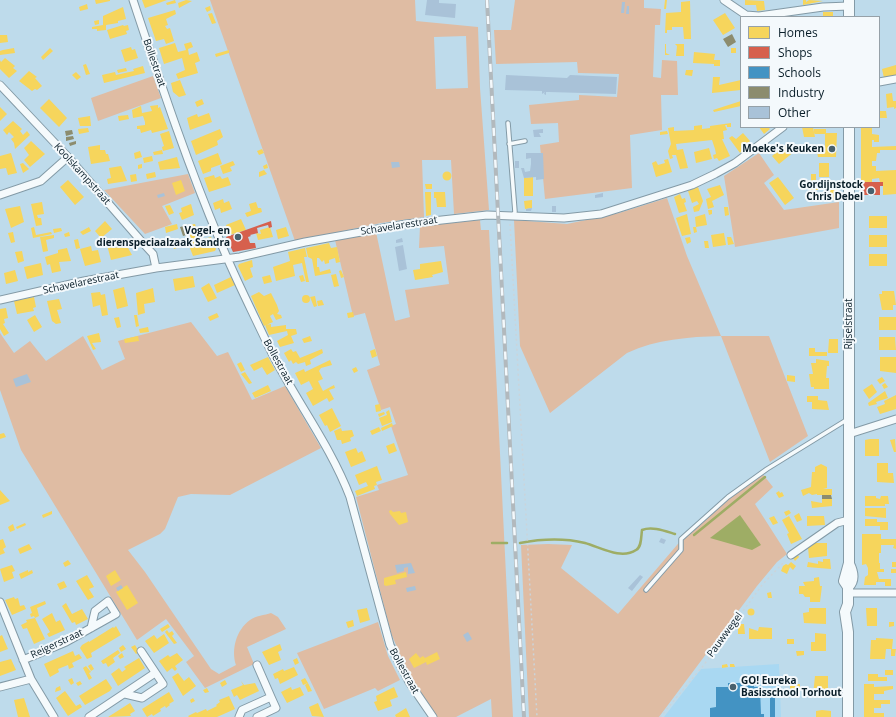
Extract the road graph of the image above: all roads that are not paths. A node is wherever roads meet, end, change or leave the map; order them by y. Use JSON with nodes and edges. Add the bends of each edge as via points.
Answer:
{"nodes":[{"id":1,"x":133,"y":0,"type":"edge"},
{"id":2,"x":724,"y":0,"type":"edge"},
{"id":3,"x":849,"y":3,"type":"edge"},
{"id":4,"x":746,"y":16,"type":"edge"},
{"id":5,"x":849,"y":16,"type":"edge"},
{"id":6,"x":896,"y":79,"type":"edge"},
{"id":7,"x":880,"y":82,"type":"edge"},
{"id":8,"x":0,"y":85,"type":"edge"},
{"id":9,"x":508,"y":123,"type":"dead end"},
{"id":10,"x":780,"y":128,"type":"edge"},
{"id":11,"x":849,"y":128,"type":"edge"},
{"id":12,"x":525,"y":141,"type":"dead end"},
{"id":13,"x":509,"y":144,"type":"junction"},
{"id":14,"x":68,"y":157,"type":"junction"},
{"id":15,"x":0,"y":194,"type":"edge"},
{"id":16,"x":513,"y":215,"type":"junction"},
{"id":17,"x":227,"y":258,"type":"junction"},
{"id":18,"x":156,"y":268,"type":"junction"},
{"id":19,"x":0,"y":300,"type":"edge"},
{"id":20,"x":849,"y":418,"type":"junction"},
{"id":21,"x":896,"y":419,"type":"edge"},
{"id":22,"x":849,"y":434,"type":"junction"},
{"id":23,"x":849,"y":520,"type":"junction"},
{"id":24,"x":791,"y":555,"type":"road end"},
{"id":25,"x":646,"y":590,"type":"dead end"},
{"id":26,"x":848,"y":590,"type":"junction"},
{"id":27,"x":896,"y":593,"type":"edge"},
{"id":28,"x":0,"y":602,"type":"edge"},
{"id":29,"x":92,"y":628,"type":"dead end"},
{"id":30,"x":141,"y":651,"type":"dead end"},
{"id":31,"x":23,"y":660,"type":"junction"},
{"id":32,"x":257,"y":665,"type":"dead end"},
{"id":33,"x":155,"y":673,"type":"junction"},
{"id":34,"x":31,"y":679,"type":"junction"},
{"id":35,"x":0,"y":687,"type":"edge"},
{"id":36,"x":125,"y":694,"type":"junction"},
{"id":37,"x":271,"y":697,"type":"junction"},
{"id":38,"x":54,"y":717,"type":"edge"},
{"id":39,"x":89,"y":717,"type":"edge"},
{"id":40,"x":240,"y":717,"type":"edge"},
{"id":41,"x":258,"y":717,"type":"edge"},
{"id":42,"x":433,"y":717,"type":"edge"},
{"id":43,"x":848,"y":717,"type":"edge"}],
"edges":[{"from":1,"to":17,"type":"street","name":"Bollestraat","via":[[187,158]]},
{"from":2,"to":4,"type":"street"},
{"from":3,"to":4,"type":"street"},
{"from":3,"to":5,"type":"street"},
{"from":6,"to":7,"type":"street"},
{"from":8,"to":14,"type":"street","name":"Koolskampstraat"},
{"from":9,"to":13,"type":"lane"},
{"from":10,"to":16,"type":"street","name":"Schavelarestraat","via":[[735,163],[692,186],[601,214],[564,218]]},
{"from":11,"to":20,"type":"street","name":"Rijselstraat"},
{"from":12,"to":13,"type":"lane"},
{"from":13,"to":16,"type":"lane","via":[[515,212]]},
{"from":14,"to":15,"type":"street","via":[[41,181]]},
{"from":14,"to":18,"type":"street","name":"Koolskampstraat","via":[[153,254]]},
{"from":16,"to":17,"type":"street","name":"Schavelarestraat","via":[[487,215],[406,224]]},
{"from":17,"to":18,"type":"street","name":"Schavelarestraat"},
{"from":17,"to":42,"type":"street","name":"Bollestraat","via":[[268,345],[342,478],[350,497],[390,645],[408,682]]},
{"from":18,"to":19,"type":"street","name":"Schavelarestraat"},
{"from":20,"to":22,"type":"street","name":"Rijselstraat"},
{"from":20,"to":25,"type":"lane","via":[[767,469],[728,497],[681,539],[681,550]]},
{"from":21,"to":22,"type":"street"},
{"from":22,"to":23,"type":"street","name":"Rijselstraat"},
{"from":23,"to":24,"type":"street","via":[[836,523]]},
{"from":23,"to":26,"type":"street","name":"Rijselstraat","via":[[848,563],[853,581]]},
{"from":26,"to":27,"type":"street"},
{"from":26,"to":43,"type":"street","name":"Rijselstraat","via":[[848,604],[853,612],[848,632]]},
{"from":28,"to":31,"type":"street"},
{"from":29,"to":31,"type":"street","name":"Reigerstraat"},
{"from":30,"to":33,"type":"street"},
{"from":31,"to":34,"type":"street"},
{"from":32,"to":37,"type":"street"},
{"from":33,"to":36,"type":"street"},
{"from":33,"to":36,"type":"street","via":[[163,684],[142,698]]},
{"from":34,"to":35,"type":"street"},
{"from":34,"to":38,"type":"street"},
{"from":36,"to":39,"type":"street"},
{"from":37,"to":40,"type":"street","via":[[242,710]]},
{"from":37,"to":41,"type":"street","via":[[276,708]]}]}
